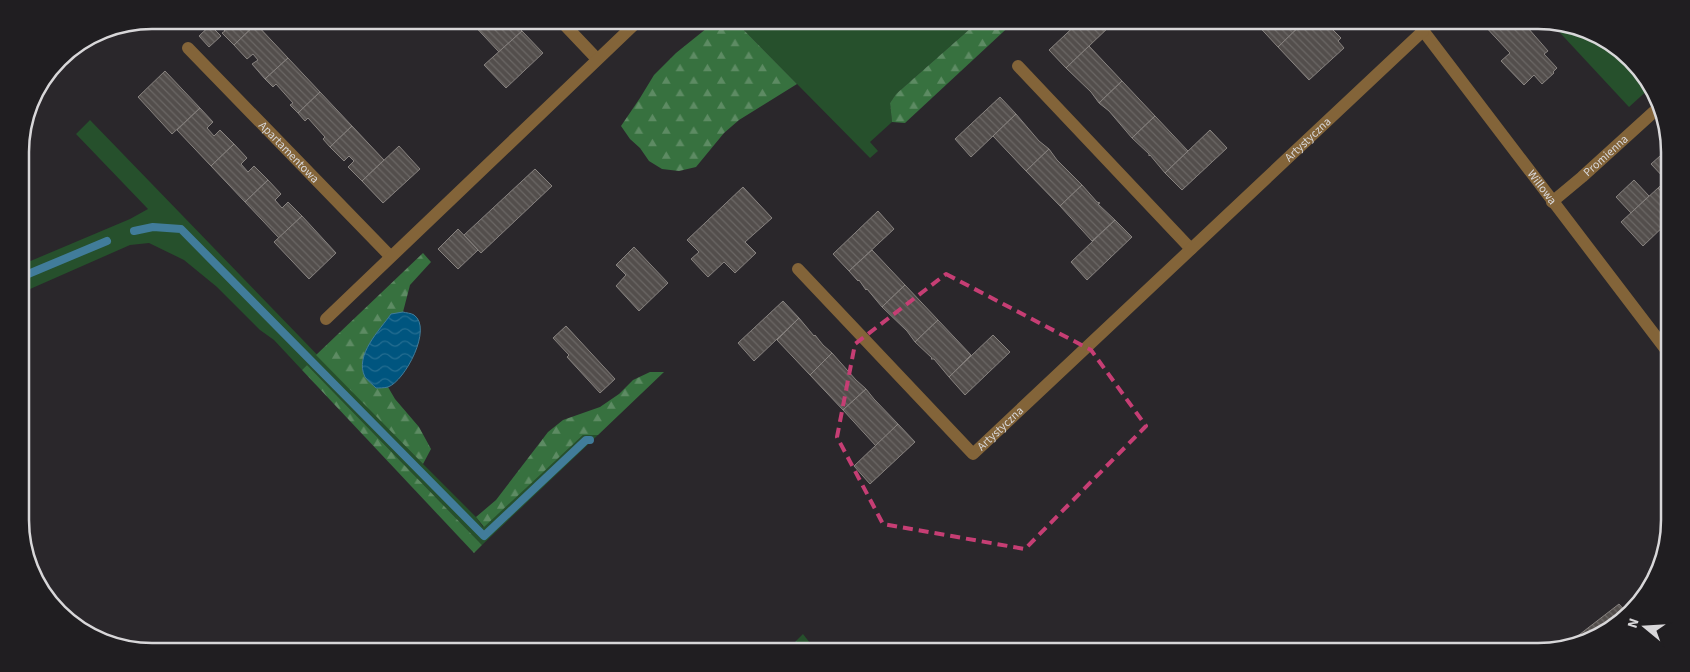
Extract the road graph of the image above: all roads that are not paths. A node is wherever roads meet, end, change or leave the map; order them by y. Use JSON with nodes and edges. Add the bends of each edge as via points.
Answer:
{"nodes":[{"id":1,"x":569,"y":29,"type":"edge"},
{"id":2,"x":629,"y":29,"type":"edge"},
{"id":3,"x":1414,"y":29,"type":"edge"},
{"id":4,"x":1423,"y":29,"type":"edge"},
{"id":5,"x":188,"y":48,"type":"dead end"},
{"id":6,"x":597,"y":59,"type":"junction"},
{"id":7,"x":1018,"y":66,"type":"dead end"},
{"id":8,"x":1654,"y":112,"type":"edge"},
{"id":9,"x":1552,"y":202,"type":"junction"},
{"id":10,"x":1191,"y":249,"type":"junction"},
{"id":11,"x":390,"y":256,"type":"junction"},
{"id":12,"x":798,"y":268,"type":"dead end"},
{"id":13,"x":326,"y":319,"type":"dead end"},
{"id":14,"x":1661,"y":344,"type":"edge"}],
"edges":[{"from":1,"to":6,"type":"street"},
{"from":2,"to":6,"type":"street"},
{"from":3,"to":10,"type":"street","name":"Artystyczna"},
{"from":4,"to":9,"type":"street","name":"Willowa"},
{"from":5,"to":11,"type":"street","name":"Apartamentowa"},
{"from":6,"to":11,"type":"street"},
{"from":7,"to":10,"type":"street"},
{"from":8,"to":9,"type":"street","name":"Promienna"},
{"from":9,"to":14,"type":"street","name":"Willowa"},
{"from":10,"to":12,"type":"street","name":"Artystyczna","via":[[973,454]]},
{"from":11,"to":13,"type":"street"}]}
